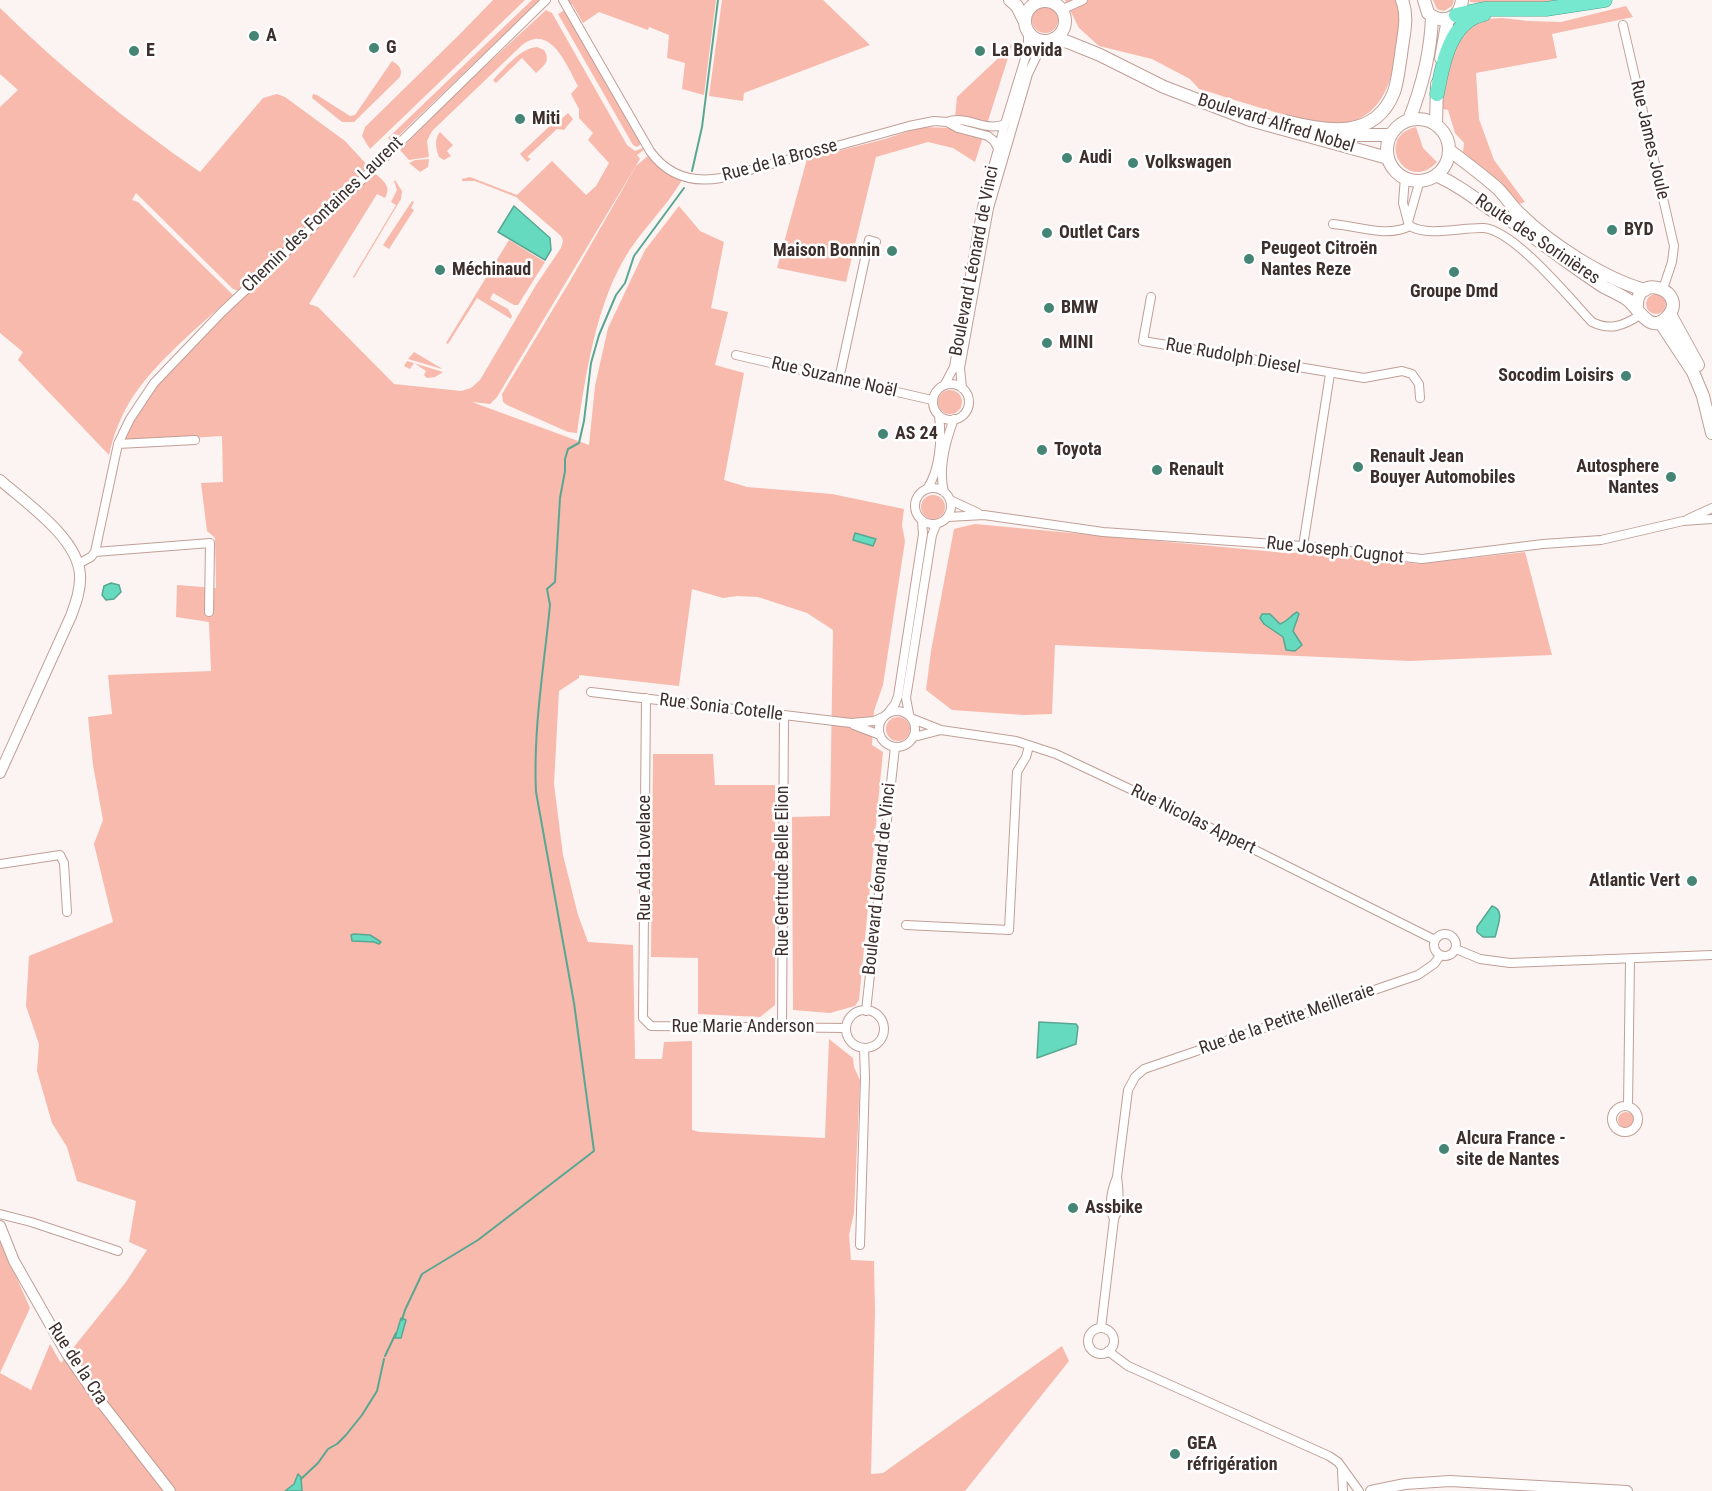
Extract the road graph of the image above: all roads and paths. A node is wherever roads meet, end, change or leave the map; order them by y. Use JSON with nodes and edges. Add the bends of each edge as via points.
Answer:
{"nodes":[{"id":1,"x":546,"y":0,"type":"edge"},
{"id":2,"x":563,"y":0,"type":"edge"},
{"id":3,"x":1010,"y":0,"type":"edge"},
{"id":4,"x":1083,"y":0,"type":"edge"},
{"id":5,"x":1402,"y":0,"type":"edge"},
{"id":6,"x":1424,"y":0,"type":"edge"},
{"id":7,"x":1462,"y":0,"type":"edge"},
{"id":8,"x":1605,"y":0,"type":"edge"},
{"id":9,"x":1034,"y":1,"type":"edge"},
{"id":10,"x":1061,"y":10,"type":"junction"},
{"id":11,"x":1510,"y":10,"type":"junction"},
{"id":12,"x":1432,"y":16,"type":"junction"},
{"id":13,"x":1452,"y":17,"type":"junction"},
{"id":14,"x":1064,"y":25,"type":"junction"},
{"id":15,"x":1623,"y":25,"type":"dead end"},
{"id":16,"x":1026,"y":27,"type":"junction"},
{"id":17,"x":1050,"y":40,"type":"junction"},
{"id":18,"x":1100,"y":55,"type":"junction"},
{"id":19,"x":1437,"y":94,"type":"junction"},
{"id":20,"x":1196,"y":100,"type":"junction"},
{"id":21,"x":1233,"y":108,"type":"junction"},
{"id":22,"x":1410,"y":120,"type":"junction"},
{"id":23,"x":947,"y":122,"type":"junction"},
{"id":24,"x":1005,"y":124,"type":"junction"},
{"id":25,"x":1436,"y":125,"type":"junction"},
{"id":26,"x":1391,"y":135,"type":"junction"},
{"id":27,"x":998,"y":148,"type":"junction"},
{"id":28,"x":1449,"y":150,"type":"junction"},
{"id":29,"x":1388,"y":158,"type":"junction"},
{"id":30,"x":1436,"y":175,"type":"junction"},
{"id":31,"x":1405,"y":177,"type":"junction"},
{"id":32,"x":1420,"y":180,"type":"junction"},
{"id":33,"x":1333,"y":224,"type":"dead end"},
{"id":34,"x":1409,"y":224,"type":"junction"},
{"id":35,"x":876,"y":242,"type":"dead end"},
{"id":36,"x":1663,"y":289,"type":"junction"},
{"id":37,"x":1645,"y":290,"type":"junction"},
{"id":38,"x":1151,"y":297,"type":"dead end"},
{"id":39,"x":1638,"y":312,"type":"junction"},
{"id":40,"x":1665,"y":318,"type":"junction"},
{"id":41,"x":736,"y":355,"type":"dead end"},
{"id":42,"x":1330,"y":374,"type":"junction"},
{"id":43,"x":839,"y":379,"type":"junction"},
{"id":44,"x":945,"y":384,"type":"junction"},
{"id":45,"x":962,"y":388,"type":"junction"},
{"id":46,"x":1420,"y":398,"type":"dead end"},
{"id":47,"x":1712,"y":399,"type":"edge"},
{"id":48,"x":932,"y":400,"type":"junction"},
{"id":49,"x":939,"y":416,"type":"junction"},
{"id":50,"x":954,"y":420,"type":"junction"},
{"id":51,"x":1712,"y":434,"type":"edge"},
{"id":52,"x":195,"y":440,"type":"dead end"},
{"id":53,"x":118,"y":444,"type":"junction"},
{"id":54,"x":0,"y":480,"type":"edge"},
{"id":55,"x":927,"y":489,"type":"junction"},
{"id":56,"x":944,"y":492,"type":"junction"},
{"id":57,"x":950,"y":500,"type":"junction"},
{"id":58,"x":1712,"y":508,"type":"edge"},
{"id":59,"x":984,"y":515,"type":"junction"},
{"id":60,"x":948,"y":517,"type":"junction"},
{"id":61,"x":1712,"y":519,"type":"edge"},
{"id":62,"x":922,"y":521,"type":"junction"},
{"id":63,"x":1683,"y":521,"type":"junction"},
{"id":64,"x":936,"y":525,"type":"junction"},
{"id":65,"x":1303,"y":546,"type":"junction"},
{"id":66,"x":95,"y":552,"type":"junction"},
{"id":67,"x":78,"y":564,"type":"junction"},
{"id":68,"x":209,"y":612,"type":"dead end"},
{"id":69,"x":591,"y":692,"type":"dead end"},
{"id":70,"x":646,"y":698,"type":"junction"},
{"id":71,"x":886,"y":715,"type":"junction"},
{"id":72,"x":784,"y":716,"type":"junction"},
{"id":73,"x":911,"y":717,"type":"junction"},
{"id":74,"x":851,"y":723,"type":"junction"},
{"id":75,"x":941,"y":730,"type":"junction"},
{"id":76,"x":880,"y":735,"type":"junction"},
{"id":77,"x":914,"y":737,"type":"junction"},
{"id":78,"x":1029,"y":746,"type":"junction"},
{"id":79,"x":895,"y":747,"type":"junction"},
{"id":80,"x":0,"y":773,"type":"edge"},
{"id":81,"x":0,"y":864,"type":"edge"},
{"id":82,"x":67,"y":912,"type":"dead end"},
{"id":83,"x":906,"y":925,"type":"dead end"},
{"id":84,"x":1435,"y":940,"type":"junction"},
{"id":85,"x":1456,"y":949,"type":"junction"},
{"id":86,"x":1712,"y":955,"type":"edge"},
{"id":87,"x":1440,"y":956,"type":"junction"},
{"id":88,"x":1630,"y":960,"type":"junction"},
{"id":89,"x":866,"y":1011,"type":"junction"},
{"id":90,"x":643,"y":1018,"type":"joint"},
{"id":91,"x":782,"y":1027,"type":"junction"},
{"id":92,"x":846,"y":1028,"type":"junction"},
{"id":93,"x":864,"y":1048,"type":"junction"},
{"id":94,"x":1628,"y":1106,"type":"dead end"},
{"id":95,"x":0,"y":1214,"type":"edge"},
{"id":96,"x":0,"y":1226,"type":"edge"},
{"id":97,"x":860,"y":1245,"type":"dead end"},
{"id":98,"x":118,"y":1251,"type":"dead end"},
{"id":99,"x":1101,"y":1328,"type":"junction"},
{"id":100,"x":1108,"y":1351,"type":"junction"},
{"id":101,"x":1342,"y":1470,"type":"junction"},
{"id":102,"x":1467,"y":1486,"type":"edge"},
{"id":103,"x":170,"y":1491,"type":"edge"},
{"id":104,"x":1343,"y":1491,"type":"edge"},
{"id":105,"x":1359,"y":1491,"type":"edge"},
{"id":106,"x":1371,"y":1491,"type":"edge"},
{"id":107,"x":1627,"y":1491,"type":"edge"}],
"edges":[{"from":1,"to":53,"type":"street","name":"Chemin des Fontaines Laurent","via":[[167,367],[138,406]]},
{"from":2,"to":23,"type":"street","name":"Rue de la Brosse","via":[[650,151],[669,170],[686,177],[721,178],[909,126]]},
{"from":3,"to":16,"type":"main road"},
{"from":4,"to":10,"type":"street"},
{"from":5,"to":21,"type":"main road","via":[[1405,32],[1395,88],[1375,117],[1341,130],[1309,127]]},
{"from":6,"to":12,"type":"main road"},
{"from":7,"to":13,"type":"main road"},
{"from":8,"to":11,"type":"highway"},
{"from":9,"to":10,"type":"main road","via":[[1051,2]]},
{"from":9,"to":16,"type":"main road","via":[[1028,10]]},
{"from":10,"to":14,"type":"main road"},
{"from":11,"to":13,"type":"highway","via":[[1484,9]]},
{"from":11,"to":19,"type":"highway","via":[[1480,15],[1464,25],[1449,47]]},
{"from":12,"to":13,"type":"main road","via":[[1441,20]]},
{"from":12,"to":22,"type":"main road","via":[[1426,68]]},
{"from":13,"to":19,"type":"main road","via":[[1444,38]]},
{"from":14,"to":17,"type":"main road"},
{"from":14,"to":18,"type":"main road","name":"Boulevard Alfred Nobel"},
{"from":15,"to":36,"type":"street","name":"Rue James Joule","via":[[1674,246]]},
{"from":16,"to":17,"type":"main road","via":[[1036,39]]},
{"from":16,"to":24,"type":"street","name":"Boulevard Léonard de Vinci","via":[[1028,49]]},
{"from":17,"to":18,"type":"main road","name":"Boulevard Alfred Nobel","via":[[1068,42]]},
{"from":17,"to":45,"type":"street","name":"Boulevard Léonard de Vinci","via":[[1038,53],[1028,74],[989,208],[960,368]]},
{"from":18,"to":20,"type":"main road","name":"Boulevard Alfred Nobel"},
{"from":19,"to":25,"type":"main road"},
{"from":20,"to":21,"type":"main road"},
{"from":20,"to":29,"type":"main road","name":"Boulevard Alfred Nobel","via":[[1250,120]]},
{"from":21,"to":26,"type":"main road","name":"Boulevard Alfred Nobel","via":[[1277,124],[1329,134]]},
{"from":22,"to":25,"type":"main road"},
{"from":22,"to":26,"type":"main road"},
{"from":23,"to":24,"type":"street","name":"Rue de la Brosse","via":[[962,119],[995,128]]},
{"from":23,"to":27,"type":"street","name":"Rue de la Brosse","via":[[988,136]]},
{"from":24,"to":27,"type":"street","name":"Boulevard Léonard de Vinci"},
{"from":25,"to":28,"type":"main road","via":[[1446,136]]},
{"from":26,"to":29,"type":"main road"},
{"from":27,"to":44,"type":"street","name":"Boulevard Léonard de Vinci","via":[[982,207],[954,367]]},
{"from":28,"to":30,"type":"main road"},
{"from":28,"to":37,"type":"main road","name":"Route des Sorinières","via":[[1498,188],[1544,234],[1598,271]]},
{"from":29,"to":31,"type":"main road"},
{"from":30,"to":32,"type":"main road"},
{"from":30,"to":39,"type":"main road","name":"Route des Sorinières","via":[[1513,222],[1625,298]]},
{"from":31,"to":32,"type":"main road"},
{"from":31,"to":34,"type":"street","via":[[1403,202]]},
{"from":32,"to":34,"type":"street"},
{"from":33,"to":34,"type":"street","via":[[1388,231],[1402,230]]},
{"from":34,"to":39,"type":"street","via":[[1421,230],[1491,230],[1533,259],[1592,322],[1611,328]]},
{"from":35,"to":43,"type":"street","via":[[869,240]]},
{"from":36,"to":37,"type":"main road","name":"Route des Sorinières"},
{"from":36,"to":40,"type":"main road","via":[[1672,302]]},
{"from":37,"to":39,"type":"main road","via":[[1639,296]]},
{"from":38,"to":42,"type":"street","name":"Rue Rudolph Diesel","via":[[1143,341]]},
{"from":39,"to":40,"type":"main road","name":"Route des Sorinières","via":[[1647,321]]},
{"from":40,"to":47,"type":"main road","via":[[1698,365]]},
{"from":40,"to":51,"type":"main road","via":[[1703,396]]},
{"from":41,"to":43,"type":"street","name":"Rue Suzanne Noël"},
{"from":42,"to":46,"type":"street","name":"Rue Rudolph Diesel","via":[[1364,378],[1402,371],[1412,374],[1419,384]]},
{"from":42,"to":65,"type":"street"},
{"from":43,"to":48,"type":"street","name":"Rue Suzanne Noël"},
{"from":44,"to":45,"type":"street"},
{"from":44,"to":48,"type":"street","via":[[936,390]]},
{"from":45,"to":50,"type":"street","via":[[967,393],[968,406]]},
{"from":48,"to":49,"type":"street"},
{"from":49,"to":50,"type":"street"},
{"from":49,"to":55,"type":"street","via":[[941,431],[935,472]]},
{"from":50,"to":56,"type":"street","via":[[942,473]]},
{"from":52,"to":53,"type":"street"},
{"from":53,"to":66,"type":"street","name":"Chemin des Fontaines Laurent"},
{"from":54,"to":67,"type":"street","via":[[58,533]]},
{"from":55,"to":56,"type":"street"},
{"from":55,"to":62,"type":"street","via":[[915,502]]},
{"from":56,"to":57,"type":"street"},
{"from":57,"to":59,"type":"street","name":"Rue Joseph Cugnot"},
{"from":57,"to":60,"type":"street"},
{"from":58,"to":63,"type":"street","name":"Rue Joseph Cugnot"},
{"from":59,"to":60,"type":"street","name":"Rue Joseph Cugnot"},
{"from":59,"to":65,"type":"street","name":"Rue Joseph Cugnot","via":[[1103,532]]},
{"from":60,"to":64,"type":"street"},
{"from":61,"to":63,"type":"street","name":"Rue Joseph Cugnot"},
{"from":62,"to":64,"type":"street"},
{"from":62,"to":71,"type":"street","via":[[898,696]]},
{"from":63,"to":65,"type":"street","name":"Rue Joseph Cugnot","via":[[1601,540],[1422,559]]},
{"from":64,"to":73,"type":"street","via":[[906,698]]},
{"from":66,"to":67,"type":"street"},
{"from":66,"to":68,"type":"street","via":[[210,543]]},
{"from":67,"to":80,"type":"street","via":[[80,581],[74,608]]},
{"from":69,"to":70,"type":"street","name":"Rue Sonia Cotelle"},
{"from":70,"to":72,"type":"street","name":"Rue Sonia Cotelle"},
{"from":70,"to":90,"type":"street","name":"Rue Ada Lovelace"},
{"from":71,"to":73,"type":"street","via":[[898,710]]},
{"from":71,"to":74,"type":"street","via":[[874,721]]},
{"from":71,"to":76,"type":"street"},
{"from":72,"to":74,"type":"street","name":"Rue Sonia Cotelle"},
{"from":72,"to":91,"type":"street","name":"Rue Gertrude Belle Elion"},
{"from":73,"to":75,"type":"street"},
{"from":73,"to":77,"type":"street","via":[[916,725]]},
{"from":74,"to":76,"type":"street"},
{"from":75,"to":77,"type":"street"},
{"from":75,"to":78,"type":"street","name":"Rue Nicolas Appert"},
{"from":76,"to":79,"type":"street"},
{"from":77,"to":79,"type":"street","via":[[906,745]]},
{"from":78,"to":83,"type":"street","via":[[1017,772],[1009,930]]},
{"from":78,"to":84,"type":"street","name":"Rue Nicolas Appert","via":[[1056,754],[1115,782]]},
{"from":79,"to":89,"type":"street","name":"Boulevard Léonard de Vinci"},
{"from":81,"to":82,"type":"street","via":[[60,855]]},
{"from":84,"to":85,"type":"street","via":[[1448,934],[1456,942]]},
{"from":84,"to":87,"type":"street"},
{"from":85,"to":87,"type":"street","via":[[1450,956]]},
{"from":85,"to":88,"type":"street","via":[[1480,959],[1510,963]]},
{"from":86,"to":88,"type":"street"},
{"from":87,"to":99,"type":"street","name":"Rue de la Petite Meilleraie","via":[[1418,975],[1144,1069],[1131,1082],[1113,1187],[1114,1220]]},
{"from":88,"to":94,"type":"street"},
{"from":89,"to":92,"type":"street","via":[[854,1014]]},
{"from":89,"to":93,"type":"street","via":[[880,1018],[883,1027],[878,1042]]},
{"from":90,"to":91,"type":"street","name":"Rue Marie Anderson","via":[[651,1026]]},
{"from":91,"to":92,"type":"street","name":"Rue Marie Anderson"},
{"from":92,"to":93,"type":"street","via":[[851,1042]]},
{"from":93,"to":97,"type":"street"},
{"from":95,"to":98,"type":"street"},
{"from":96,"to":103,"type":"street","name":"Rue de la Cra","via":[[67,1354]]},
{"from":99,"to":100,"type":"street","via":[[1113,1337]]},
{"from":99,"to":100,"type":"street","via":[[1091,1333],[1089,1344],[1096,1353]]},
{"from":100,"to":101,"type":"street","via":[[1128,1366],[1329,1456]]},
{"from":101,"to":104,"type":"street"},
{"from":101,"to":105,"type":"street"},
{"from":102,"to":106,"type":"street","via":[[1416,1482]]},
{"from":102,"to":107,"type":"street"}]}
